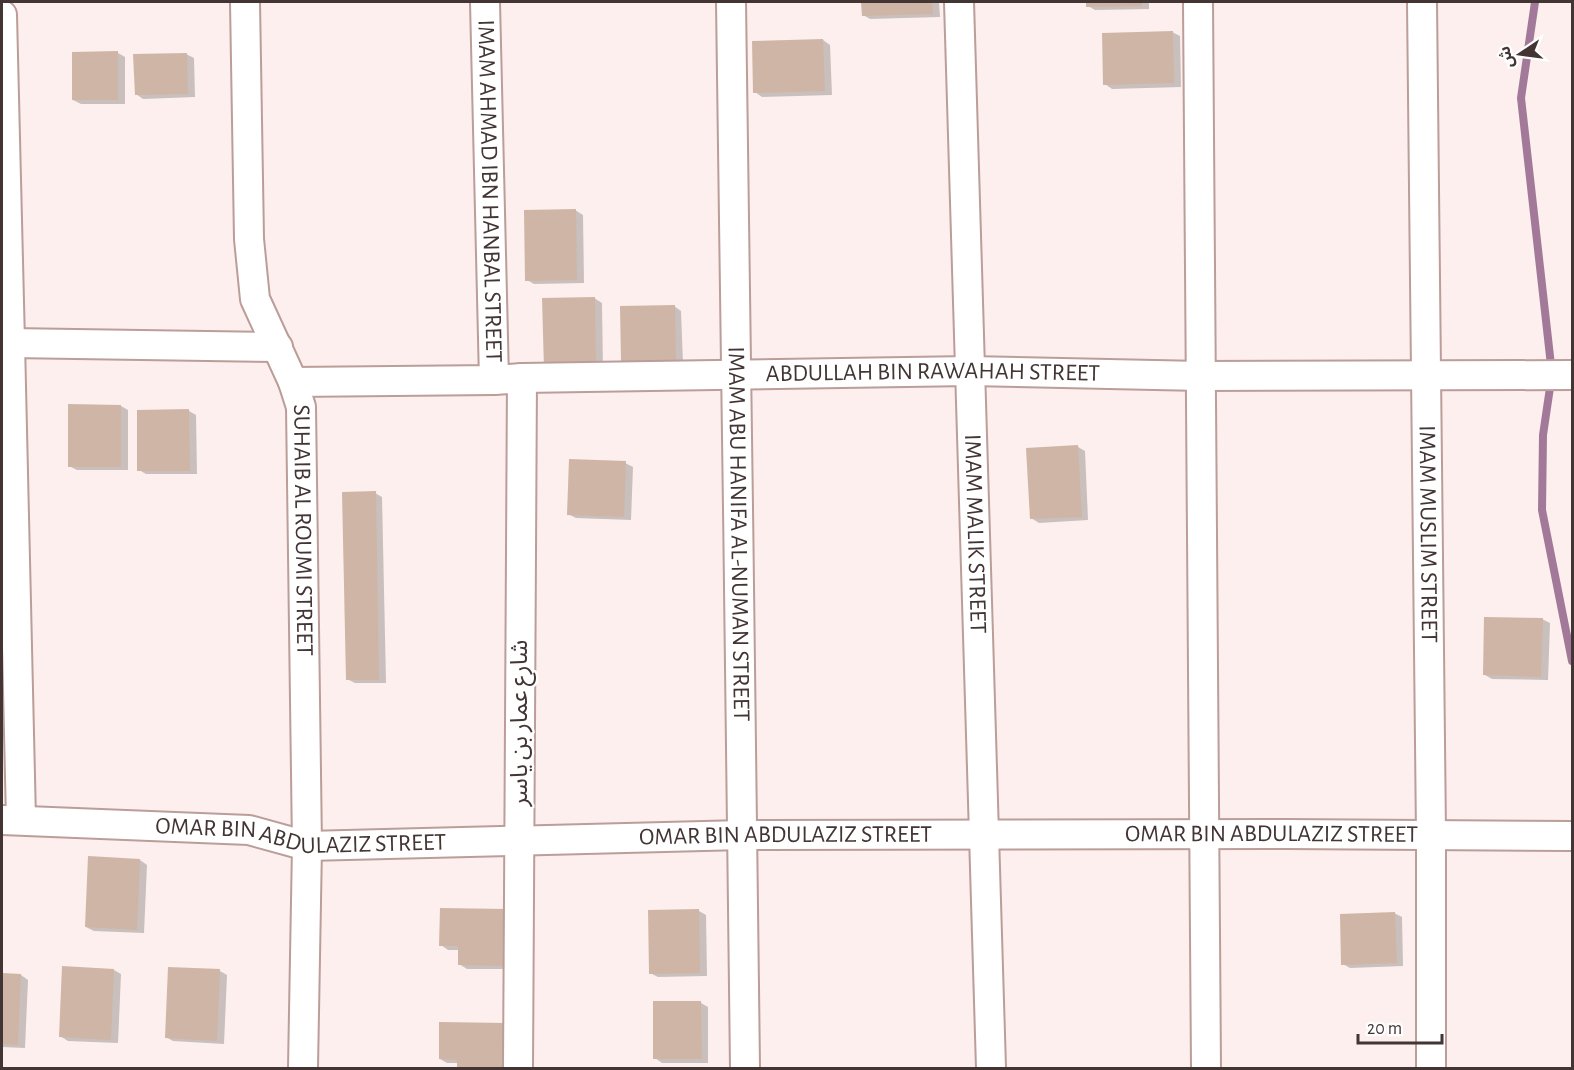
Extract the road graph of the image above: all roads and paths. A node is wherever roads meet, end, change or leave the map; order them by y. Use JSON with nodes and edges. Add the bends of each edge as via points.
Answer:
{"nodes":[{"id":1,"x":245,"y":2,"type":"edge"},
{"id":2,"x":484,"y":2,"type":"edge"},
{"id":3,"x":731,"y":2,"type":"edge"},
{"id":4,"x":958,"y":2,"type":"edge"},
{"id":5,"x":1198,"y":2,"type":"edge"},
{"id":6,"x":1422,"y":2,"type":"edge"},
{"id":7,"x":2,"y":15,"type":"edge"},
{"id":8,"x":6,"y":343,"type":"edge"},
{"id":9,"x":278,"y":347,"type":"junction"},
{"id":10,"x":970,"y":371,"type":"junction"},
{"id":11,"x":735,"y":374,"type":"junction"},
{"id":12,"x":1572,"y":375,"type":"edge"},
{"id":13,"x":1201,"y":376,"type":"junction"},
{"id":14,"x":1426,"y":376,"type":"junction"},
{"id":15,"x":508,"y":379,"type":"junction"},
{"id":16,"x":293,"y":382,"type":"junction"},
{"id":17,"x":11,"y":820,"type":"edge"},
{"id":18,"x":1204,"y":834,"type":"junction"},
{"id":19,"x":743,"y":835,"type":"junction"},
{"id":20,"x":984,"y":835,"type":"junction"},
{"id":21,"x":1431,"y":835,"type":"junction"},
{"id":22,"x":1572,"y":836,"type":"edge"},
{"id":23,"x":519,"y":841,"type":"junction"},
{"id":24,"x":306,"y":846,"type":"junction"},
{"id":25,"x":303,"y":1068,"type":"edge"},
{"id":26,"x":518,"y":1068,"type":"edge"},
{"id":27,"x":745,"y":1068,"type":"edge"},
{"id":28,"x":991,"y":1068,"type":"edge"},
{"id":29,"x":1206,"y":1068,"type":"edge"},
{"id":30,"x":1431,"y":1068,"type":"edge"}],
"edges":[{"from":1,"to":9,"type":"street","name":"SUHAIB AL ROUMI STREET","via":[[249,239],[255,299]]},
{"from":2,"to":15,"type":"street","name":"IMAM AHMAD IBN HANBAL STREET"},
{"from":3,"to":11,"type":"street","name":"IMAM ABU HANIFA AL-NUMAN STREET"},
{"from":4,"to":10,"type":"street","name":"IMAM MALIK STREET"},
{"from":5,"to":13,"type":"street"},
{"from":6,"to":14,"type":"street","name":"IMAM MUSLIM STREET"},
{"from":7,"to":8,"type":"street"},
{"from":8,"to":9,"type":"street"},
{"from":8,"to":17,"type":"street"},
{"from":9,"to":16,"type":"street","name":"SUHAIB AL ROUMI STREET"},
{"from":10,"to":11,"type":"street","name":"ABDULLAH BIN RAWAHAH STREET"},
{"from":10,"to":13,"type":"street","name":"ABDULLAH BIN RAWAHAH STREET"},
{"from":10,"to":20,"type":"street","name":"IMAM MALIK STREET"},
{"from":11,"to":15,"type":"street","name":"ABDULLAH BIN RAWAHAH STREET"},
{"from":11,"to":19,"type":"street","name":"IMAM ABU HANIFA AL-NUMAN STREET"},
{"from":12,"to":14,"type":"street","name":"ABDULLAH BIN RAWAHAH STREET"},
{"from":13,"to":14,"type":"street","name":"ABDULLAH BIN RAWAHAH STREET"},
{"from":13,"to":18,"type":"street"},
{"from":14,"to":21,"type":"street","name":"IMAM MUSLIM STREET"},
{"from":15,"to":16,"type":"street","name":"ABDULLAH BIN RAWAHAH STREET"},
{"from":15,"to":23,"type":"street","name":"شارع عمار بن ياسر"},
{"from":16,"to":24,"type":"street","name":"SUHAIB AL ROUMI STREET","via":[[301,407]]},
{"from":17,"to":24,"type":"street","name":"OMAR BIN ABDULAZIZ STREET","via":[[249,830]]},
{"from":18,"to":20,"type":"street","name":"OMAR BIN ABDULAZIZ STREET"},
{"from":18,"to":21,"type":"street","name":"OMAR BIN ABDULAZIZ STREET"},
{"from":18,"to":29,"type":"street"},
{"from":19,"to":20,"type":"street","name":"OMAR BIN ABDULAZIZ STREET"},
{"from":19,"to":23,"type":"street","name":"OMAR BIN ABDULAZIZ STREET"},
{"from":19,"to":27,"type":"street","name":"IMAM ABU HANIFA AL-NUMAN STREET"},
{"from":20,"to":28,"type":"street","name":"IMAM MALIK STREET"},
{"from":21,"to":22,"type":"street","name":"OMAR BIN ABDULAZIZ STREET"},
{"from":21,"to":30,"type":"street","name":"IMAM MUSLIM STREET"},
{"from":23,"to":24,"type":"street","name":"OMAR BIN ABDULAZIZ STREET"},
{"from":23,"to":26,"type":"street","name":"شارع عمار بن ياسر"},
{"from":24,"to":25,"type":"street","name":"SUHAIB AL ROUMI STREET"}]}
